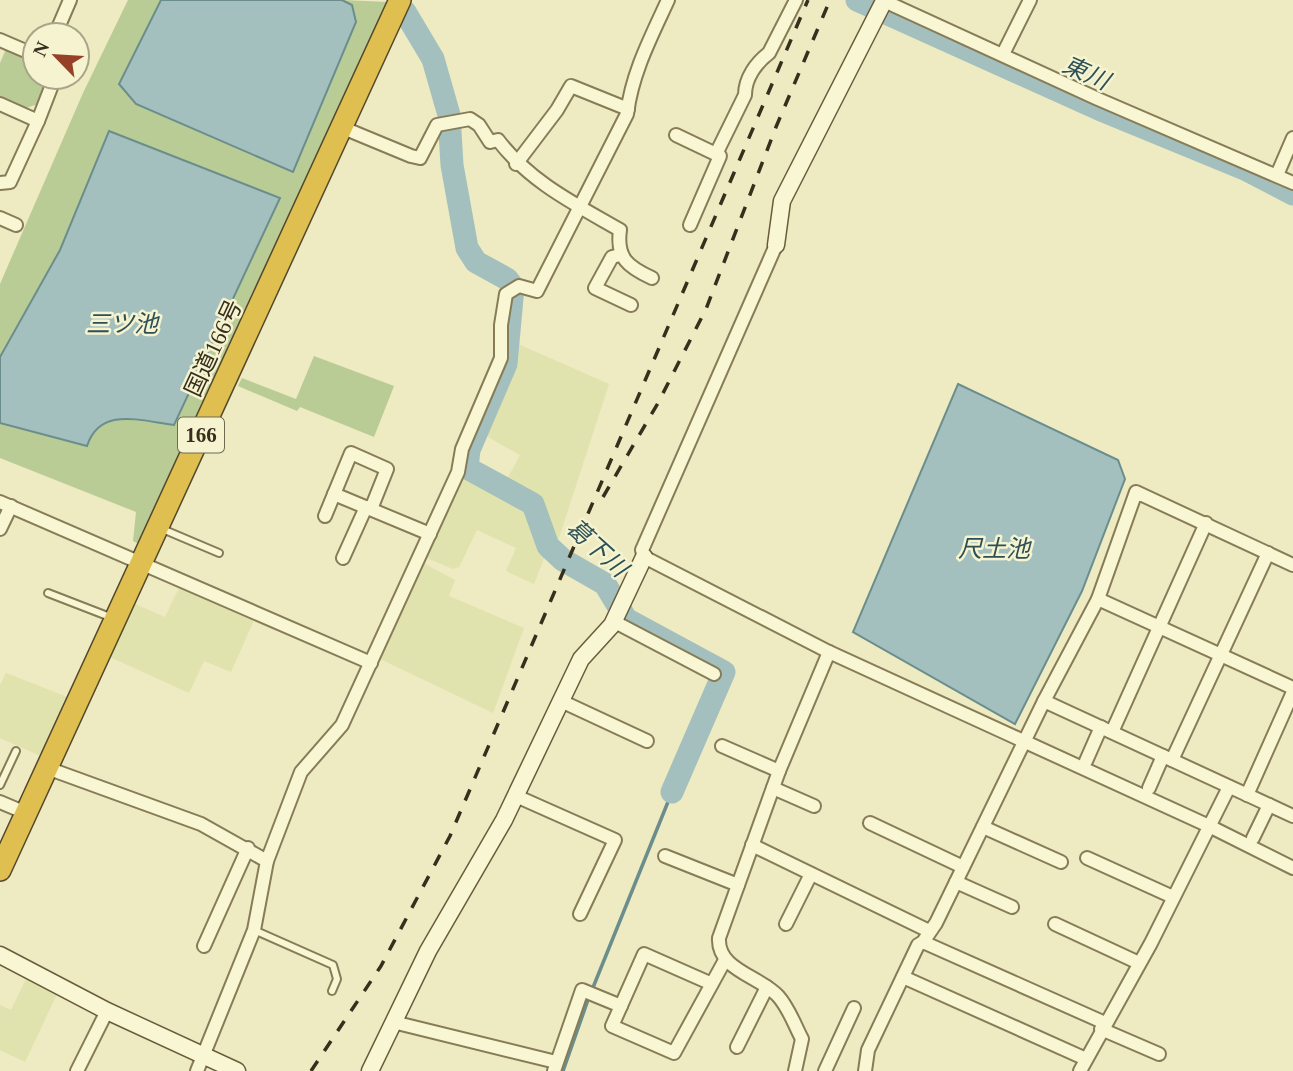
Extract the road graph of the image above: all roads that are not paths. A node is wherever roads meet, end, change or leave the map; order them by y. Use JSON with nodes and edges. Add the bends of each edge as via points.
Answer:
{"nodes":[{"id":1,"x":70,"y":0,"type":"edge"},
{"id":2,"x":400,"y":0,"type":"edge"},
{"id":3,"x":668,"y":0,"type":"edge"},
{"id":4,"x":796,"y":0,"type":"edge"},
{"id":5,"x":1030,"y":0,"type":"edge"},
{"id":6,"x":886,"y":4,"type":"edge"},
{"id":7,"x":61,"y":21,"type":"edge"},
{"id":8,"x":0,"y":40,"type":"edge"},
{"id":9,"x":21,"y":49,"type":"edge"},
{"id":10,"x":1003,"y":54,"type":"junction"},
{"id":11,"x":50,"y":91,"type":"edge"},
{"id":12,"x":0,"y":104,"type":"edge"},
{"id":13,"x":628,"y":109,"type":"junction"},
{"id":14,"x":38,"y":121,"type":"junction"},
{"id":15,"x":341,"y":127,"type":"junction"},
{"id":16,"x":676,"y":135,"type":"dead end"},
{"id":17,"x":1293,"y":138,"type":"edge"},
{"id":18,"x":716,"y":154,"type":"junction"},
{"id":19,"x":516,"y":164,"type":"junction"},
{"id":20,"x":1277,"y":175,"type":"junction"},
{"id":21,"x":0,"y":183,"type":"edge"},
{"id":22,"x":1293,"y":183,"type":"edge"},
{"id":23,"x":580,"y":207,"type":"junction"},
{"id":24,"x":0,"y":218,"type":"edge"},
{"id":25,"x":16,"y":225,"type":"dead end"},
{"id":26,"x":690,"y":225,"type":"dead end"},
{"id":27,"x":776,"y":244,"type":"joint"},
{"id":28,"x":620,"y":255,"type":"junction"},
{"id":29,"x":652,"y":278,"type":"dead end"},
{"id":30,"x":631,"y":305,"type":"dead end"},
{"id":31,"x":334,"y":494,"type":"junction"},
{"id":32,"x":6,"y":504,"type":"edge"},
{"id":33,"x":368,"y":508,"type":"junction"},
{"id":34,"x":325,"y":516,"type":"dead end"},
{"id":35,"x":1206,"y":523,"type":"junction"},
{"id":36,"x":158,"y":527,"type":"junction"},
{"id":37,"x":0,"y":529,"type":"edge"},
{"id":38,"x":430,"y":534,"type":"junction"},
{"id":39,"x":219,"y":553,"type":"dead end"},
{"id":40,"x":1268,"y":553,"type":"junction"},
{"id":41,"x":644,"y":557,"type":"junction"},
{"id":42,"x":343,"y":558,"type":"dead end"},
{"id":43,"x":141,"y":564,"type":"junction"},
{"id":44,"x":1293,"y":565,"type":"edge"},
{"id":45,"x":48,"y":593,"type":"dead end"},
{"id":46,"x":1098,"y":598,"type":"junction"},
{"id":47,"x":115,"y":619,"type":"junction"},
{"id":48,"x":613,"y":621,"type":"junction"},
{"id":49,"x":1159,"y":627,"type":"junction"},
{"id":50,"x":829,"y":652,"type":"junction"},
{"id":51,"x":1221,"y":654,"type":"junction"},
{"id":52,"x":371,"y":663,"type":"junction"},
{"id":53,"x":713,"y":674,"type":"dead end"},
{"id":54,"x":1293,"y":690,"type":"edge"},
{"id":55,"x":561,"y":701,"type":"junction"},
{"id":56,"x":1044,"y":701,"type":"junction"},
{"id":57,"x":1107,"y":730,"type":"junction"},
{"id":58,"x":647,"y":741,"type":"dead end"},
{"id":59,"x":1024,"y":743,"type":"junction"},
{"id":60,"x":722,"y":746,"type":"dead end"},
{"id":61,"x":16,"y":751,"type":"dead end"},
{"id":62,"x":1168,"y":758,"type":"junction"},
{"id":63,"x":1086,"y":761,"type":"dead end"},
{"id":64,"x":47,"y":768,"type":"junction"},
{"id":65,"x":779,"y":771,"type":"junction"},
{"id":66,"x":0,"y":785,"type":"edge"},
{"id":67,"x":1229,"y":787,"type":"junction"},
{"id":68,"x":773,"y":788,"type":"junction"},
{"id":69,"x":1149,"y":788,"type":"dead end"},
{"id":70,"x":1247,"y":795,"type":"junction"},
{"id":71,"x":516,"y":796,"type":"junction"},
{"id":72,"x":0,"y":802,"type":"edge"},
{"id":73,"x":1269,"y":805,"type":"junction"},
{"id":74,"x":814,"y":806,"type":"dead end"},
{"id":75,"x":26,"y":813,"type":"junction"},
{"id":76,"x":1293,"y":816,"type":"edge"},
{"id":77,"x":870,"y":823,"type":"dead end"},
{"id":78,"x":1209,"y":826,"type":"junction"},
{"id":79,"x":983,"y":827,"type":"junction"},
{"id":80,"x":1253,"y":838,"type":"dead end"},
{"id":81,"x":752,"y":845,"type":"junction"},
{"id":82,"x":248,"y":848,"type":"junction"},
{"id":83,"x":665,"y":856,"type":"dead end"},
{"id":84,"x":1087,"y":858,"type":"dead end"},
{"id":85,"x":268,"y":861,"type":"junction"},
{"id":86,"x":1061,"y":862,"type":"dead end"},
{"id":87,"x":963,"y":867,"type":"junction"},
{"id":88,"x":1293,"y":868,"type":"edge"},
{"id":89,"x":0,"y":870,"type":"edge"},
{"id":90,"x":811,"y":874,"type":"junction"},
{"id":91,"x":956,"y":882,"type":"junction"},
{"id":92,"x":738,"y":885,"type":"junction"},
{"id":93,"x":1173,"y":897,"type":"junction"},
{"id":94,"x":1013,"y":907,"type":"dead end"},
{"id":95,"x":580,"y":914,"type":"dead end"},
{"id":96,"x":786,"y":924,"type":"dead end"},
{"id":97,"x":1055,"y":924,"type":"dead end"},
{"id":98,"x":254,"y":930,"type":"junction"},
{"id":99,"x":926,"y":937,"type":"junction"},
{"id":100,"x":204,"y":946,"type":"dead end"},
{"id":101,"x":0,"y":955,"type":"edge"},
{"id":102,"x":725,"y":960,"type":"junction"},
{"id":103,"x":1139,"y":963,"type":"junction"},
{"id":104,"x":903,"y":977,"type":"junction"},
{"id":105,"x":712,"y":984,"type":"junction"},
{"id":106,"x":767,"y":987,"type":"junction"},
{"id":107,"x":332,"y":991,"type":"dead end"},
{"id":108,"x":621,"y":1006,"type":"junction"},
{"id":109,"x":854,"y":1008,"type":"dead end"},
{"id":110,"x":107,"y":1011,"type":"junction"},
{"id":111,"x":393,"y":1022,"type":"junction"},
{"id":112,"x":1103,"y":1026,"type":"junction"},
{"id":113,"x":737,"y":1047,"type":"dead end"},
{"id":114,"x":1159,"y":1054,"type":"dead end"},
{"id":115,"x":205,"y":1056,"type":"junction"},
{"id":116,"x":1083,"y":1065,"type":"edge"},
{"id":117,"x":555,"y":1067,"type":"edge"},
{"id":118,"x":373,"y":1070,"type":"edge"},
{"id":119,"x":77,"y":1071,"type":"edge"},
{"id":120,"x":197,"y":1071,"type":"edge"},
{"id":121,"x":237,"y":1071,"type":"edge"},
{"id":122,"x":795,"y":1071,"type":"edge"},
{"id":123,"x":825,"y":1071,"type":"edge"},
{"id":124,"x":865,"y":1071,"type":"edge"}],
"edges":[{"from":1,"to":7,"type":"street"},
{"from":2,"to":15,"type":"highway","name":"国道166号","number":"166"},
{"from":3,"to":13,"type":"street","via":[[640,61]]},
{"from":4,"to":18,"type":"street","via":[[769,53],[745,85]]},
{"from":5,"to":10,"type":"street"},
{"from":6,"to":10,"type":"street"},
{"from":6,"to":27,"type":"street","via":[[782,201]]},
{"from":8,"to":9,"type":"street"},
{"from":10,"to":20,"type":"street"},
{"from":11,"to":14,"type":"street"},
{"from":12,"to":14,"type":"street"},
{"from":13,"to":19,"type":"street","via":[[571,86]]},
{"from":13,"to":23,"type":"street"},
{"from":14,"to":21,"type":"street","via":[[10,183]]},
{"from":15,"to":19,"type":"street","via":[[420,158],[436,125],[470,119],[490,142],[498,140]]},
{"from":15,"to":36,"type":"highway","name":"国道166号","number":"166"},
{"from":16,"to":18,"type":"street"},
{"from":17,"to":20,"type":"street"},
{"from":18,"to":26,"type":"street","via":[[720,156]]},
{"from":19,"to":23,"type":"street"},
{"from":20,"to":22,"type":"street"},
{"from":23,"to":28,"type":"street","via":[[620,230]]},
{"from":23,"to":38,"type":"street","via":[[537,292],[519,286],[506,294],[501,358]]},
{"from":24,"to":25,"type":"street"},
{"from":27,"to":41,"type":"street","via":[[642,550]]},
{"from":28,"to":29,"type":"street"},
{"from":28,"to":30,"type":"street","via":[[612,257],[596,288]]},
{"from":31,"to":33,"type":"street"},
{"from":31,"to":33,"type":"street","via":[[351,453],[387,469]]},
{"from":31,"to":34,"type":"street"},
{"from":32,"to":37,"type":"street"},
{"from":32,"to":43,"type":"street"},
{"from":33,"to":38,"type":"street"},
{"from":33,"to":42,"type":"street"},
{"from":35,"to":40,"type":"street"},
{"from":35,"to":46,"type":"street","via":[[1136,492]]},
{"from":35,"to":49,"type":"street"},
{"from":36,"to":39,"type":"lane"},
{"from":36,"to":43,"type":"highway","name":"国道166号","number":"166"},
{"from":38,"to":52,"type":"street"},
{"from":40,"to":44,"type":"street"},
{"from":40,"to":51,"type":"street"},
{"from":41,"to":48,"type":"street"},
{"from":41,"to":50,"type":"street"},
{"from":43,"to":47,"type":"highway","name":"国道166号","number":"166"},
{"from":43,"to":52,"type":"street"},
{"from":45,"to":47,"type":"lane"},
{"from":46,"to":49,"type":"street"},
{"from":46,"to":56,"type":"street"},
{"from":47,"to":64,"type":"highway","name":"国道166号","number":"166"},
{"from":48,"to":53,"type":"street"},
{"from":48,"to":55,"type":"street","via":[[581,659]]},
{"from":49,"to":51,"type":"street"},
{"from":49,"to":57,"type":"street"},
{"from":50,"to":59,"type":"street"},
{"from":50,"to":65,"type":"street"},
{"from":51,"to":54,"type":"street"},
{"from":51,"to":62,"type":"street"},
{"from":52,"to":85,"type":"street","via":[[342,725],[301,772]]},
{"from":54,"to":70,"type":"street"},
{"from":55,"to":58,"type":"street"},
{"from":55,"to":71,"type":"street"},
{"from":56,"to":57,"type":"street"},
{"from":56,"to":59,"type":"street"},
{"from":57,"to":62,"type":"street"},
{"from":57,"to":63,"type":"street"},
{"from":59,"to":78,"type":"street"},
{"from":59,"to":79,"type":"street"},
{"from":60,"to":65,"type":"street"},
{"from":61,"to":66,"type":"lane"},
{"from":62,"to":67,"type":"street"},
{"from":62,"to":69,"type":"street"},
{"from":64,"to":75,"type":"highway","name":"国道166号","number":"166"},
{"from":64,"to":82,"type":"street","via":[[201,824]]},
{"from":65,"to":68,"type":"street"},
{"from":67,"to":70,"type":"street"},
{"from":67,"to":78,"type":"street"},
{"from":68,"to":74,"type":"street"},
{"from":68,"to":81,"type":"street"},
{"from":70,"to":73,"type":"street"},
{"from":71,"to":95,"type":"street","via":[[615,840]]},
{"from":71,"to":111,"type":"street"},
{"from":72,"to":75,"type":"street"},
{"from":73,"to":76,"type":"street"},
{"from":73,"to":80,"type":"street"},
{"from":75,"to":89,"type":"highway","name":"国道166号","number":"166"},
{"from":77,"to":87,"type":"street"},
{"from":78,"to":88,"type":"street"},
{"from":78,"to":93,"type":"street"},
{"from":79,"to":86,"type":"street"},
{"from":79,"to":87,"type":"street"},
{"from":81,"to":90,"type":"street"},
{"from":81,"to":92,"type":"street"},
{"from":82,"to":85,"type":"street"},
{"from":82,"to":100,"type":"street"},
{"from":83,"to":92,"type":"street"},
{"from":84,"to":93,"type":"street"},
{"from":85,"to":98,"type":"street"},
{"from":87,"to":91,"type":"street"},
{"from":90,"to":96,"type":"street"},
{"from":90,"to":99,"type":"street"},
{"from":91,"to":94,"type":"street"},
{"from":91,"to":99,"type":"street"},
{"from":92,"to":102,"type":"street","via":[[719,938]]},
{"from":93,"to":103,"type":"street"},
{"from":97,"to":103,"type":"street"},
{"from":98,"to":107,"type":"lane","via":[[333,965],[337,979]]},
{"from":98,"to":115,"type":"street"},
{"from":99,"to":104,"type":"street"},
{"from":99,"to":112,"type":"street"},
{"from":101,"to":110,"type":"street"},
{"from":102,"to":105,"type":"street"},
{"from":102,"to":106,"type":"street"},
{"from":103,"to":112,"type":"street"},
{"from":104,"to":116,"type":"street"},
{"from":104,"to":124,"type":"street","via":[[868,1051]]},
{"from":105,"to":108,"type":"street","via":[[644,954]]},
{"from":105,"to":108,"type":"street","via":[[674,1054],[612,1026]]},
{"from":106,"to":113,"type":"street"},
{"from":106,"to":122,"type":"street","via":[[784,1003],[802,1040]]},
{"from":108,"to":117,"type":"street","via":[[582,990]]},
{"from":109,"to":123,"type":"street"},
{"from":110,"to":115,"type":"street"},
{"from":110,"to":119,"type":"street"},
{"from":111,"to":117,"type":"street"},
{"from":111,"to":118,"type":"street"},
{"from":112,"to":114,"type":"street"},
{"from":112,"to":116,"type":"street"},
{"from":115,"to":120,"type":"street"},
{"from":115,"to":121,"type":"street"}]}
